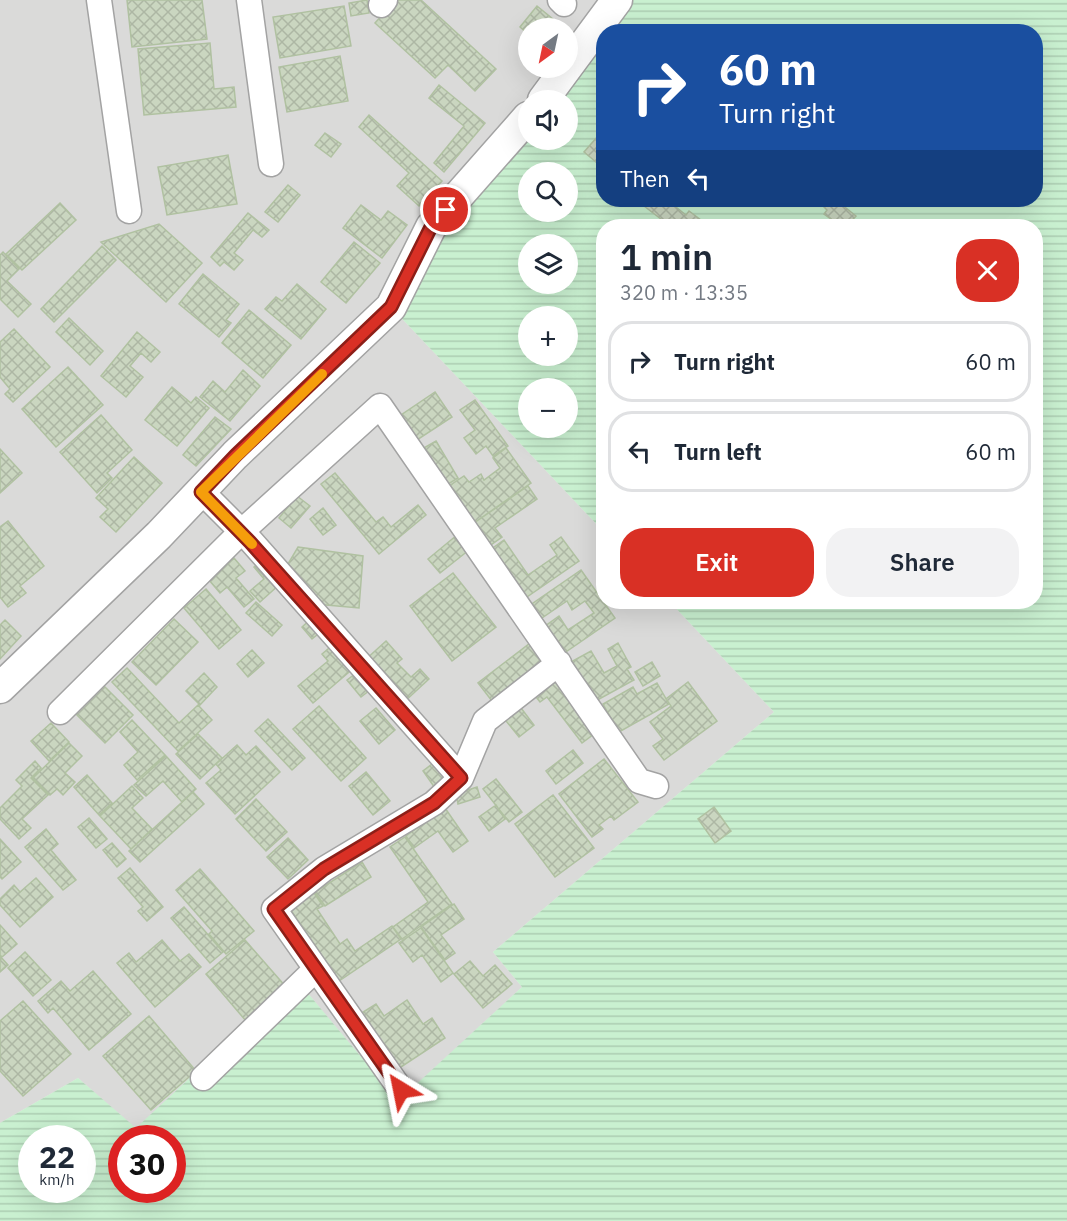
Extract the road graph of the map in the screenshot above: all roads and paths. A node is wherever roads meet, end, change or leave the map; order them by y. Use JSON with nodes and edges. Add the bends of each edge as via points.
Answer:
{"nodes":[{"id":1,"x":99,"y":0,"type":"edge"},
{"id":2,"x":249,"y":0,"type":"edge"},
{"id":3,"x":617,"y":0,"type":"edge"},
{"id":4,"x":599,"y":24,"type":"edge"},
{"id":5,"x":596,"y":28,"type":"edge"},
{"id":6,"x":550,"y":90,"type":"edge"},
{"id":7,"x":518,"y":128,"type":"edge"},
{"id":8,"x":271,"y":164,"type":"dead end"},
{"id":9,"x":129,"y":211,"type":"dead end"},
{"id":10,"x":201,"y":492,"type":"junction"},
{"id":11,"x":241,"y":532,"type":"junction"},
{"id":12,"x":559,"y":663,"type":"junction"},
{"id":13,"x":0,"y":688,"type":"edge"},
{"id":14,"x":60,"y":712,"type":"dead end"},
{"id":15,"x":461,"y":778,"type":"junction"},
{"id":16,"x":656,"y":786,"type":"dead end"},
{"id":17,"x":316,"y":969,"type":"junction"},
{"id":18,"x":203,"y":1077,"type":"dead end"},
{"id":19,"x":401,"y":1090,"type":"dead end"}],
"edges":[{"from":1,"to":9,"type":"street"},
{"from":2,"to":8,"type":"street"},
{"from":3,"to":4,"type":"street"},
{"from":5,"to":6,"type":"street"},
{"from":7,"to":10,"type":"street","via":[[431,227],[391,307]]},
{"from":10,"to":11,"type":"street"},
{"from":10,"to":13,"type":"street"},
{"from":11,"to":12,"type":"street","via":[[380,406]]},
{"from":11,"to":14,"type":"street"},
{"from":11,"to":15,"type":"street"},
{"from":12,"to":15,"type":"street","via":[[485,721]]},
{"from":12,"to":16,"type":"street","via":[[639,781]]},
{"from":15,"to":17,"type":"street","via":[[434,803],[324,869],[274,909]]},
{"from":17,"to":18,"type":"street"},
{"from":17,"to":19,"type":"street"}]}
